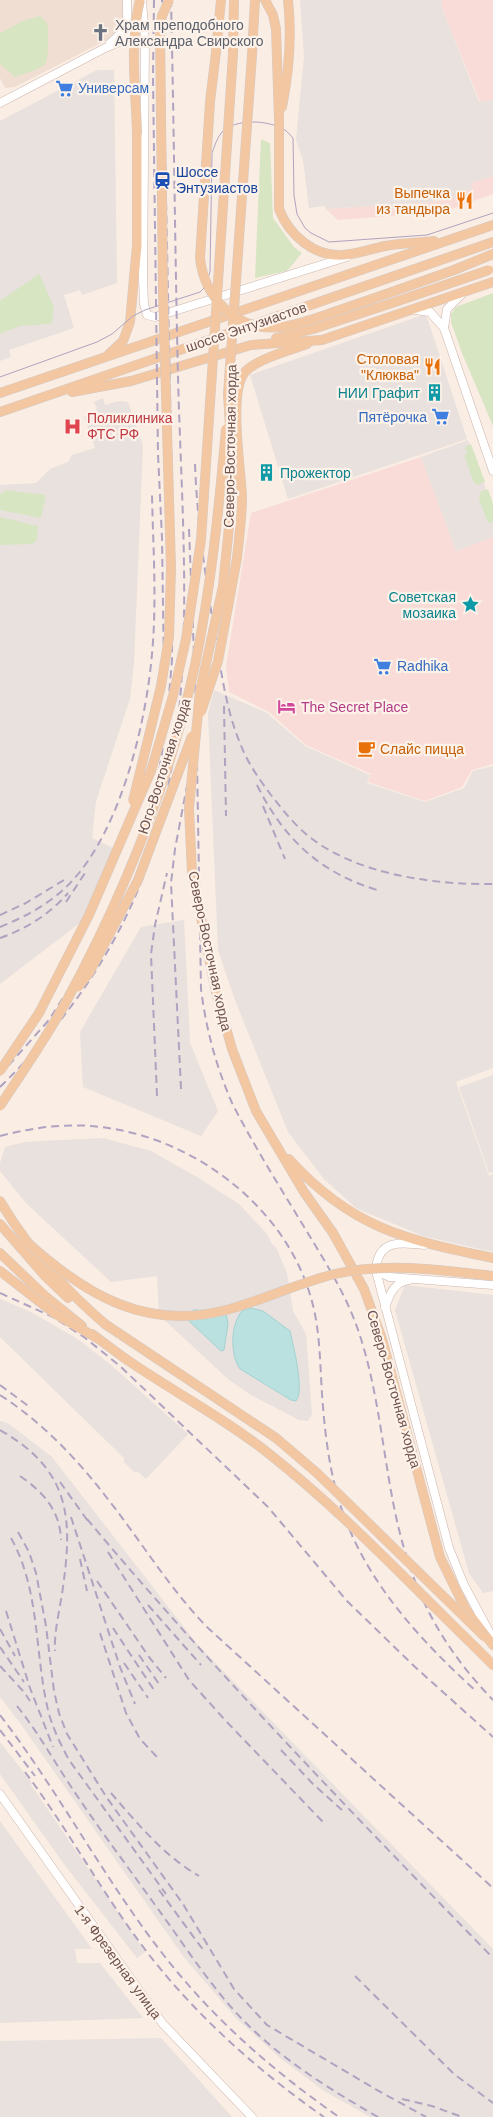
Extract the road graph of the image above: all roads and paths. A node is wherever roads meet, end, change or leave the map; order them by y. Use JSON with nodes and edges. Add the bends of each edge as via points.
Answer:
{"nodes":[{"id":1,"x":127,"y":0,"type":"edge"},
{"id":2,"x":141,"y":0,"type":"edge"},
{"id":3,"x":169,"y":0,"type":"edge"},
{"id":4,"x":222,"y":0,"type":"edge"},
{"id":5,"x":234,"y":0,"type":"edge"},
{"id":6,"x":255,"y":0,"type":"edge"},
{"id":7,"x":265,"y":0,"type":"edge"},
{"id":8,"x":288,"y":0,"type":"edge"},
{"id":9,"x":144,"y":17,"type":"junction"},
{"id":10,"x":105,"y":48,"type":"junction"},
{"id":11,"x":0,"y":104,"type":"edge"},
{"id":12,"x":279,"y":119,"type":"junction"},
{"id":13,"x":493,"y":225,"type":"edge"},
{"id":14,"x":454,"y":238,"type":"junction"},
{"id":15,"x":493,"y":242,"type":"edge"},
{"id":16,"x":358,"y":253,"type":"junction"},
{"id":17,"x":493,"y":254,"type":"edge"},
{"id":18,"x":493,"y":269,"type":"edge"},
{"id":19,"x":493,"y":282,"type":"edge"},
{"id":20,"x":464,"y":292,"type":"junction"},
{"id":21,"x":414,"y":310,"type":"junction"},
{"id":22,"x":444,"y":328,"type":"junction"},
{"id":23,"x":322,"y":340,"type":"junction"},
{"id":24,"x":251,"y":345,"type":"junction"},
{"id":25,"x":106,"y":357,"type":"junction"},
{"id":26,"x":0,"y":394,"type":"edge"},
{"id":27,"x":228,"y":394,"type":"junction"},
{"id":28,"x":45,"y":396,"type":"junction"},
{"id":29,"x":0,"y":412,"type":"edge"},
{"id":30,"x":493,"y":471,"type":"edge"},
{"id":31,"x":124,"y":836,"type":"junction"},
{"id":32,"x":67,"y":1001,"type":"junction"},
{"id":33,"x":0,"y":1071,"type":"edge"},
{"id":34,"x":0,"y":1106,"type":"edge"},
{"id":35,"x":273,"y":1140,"type":"junction"},
{"id":36,"x":0,"y":1201,"type":"edge"},
{"id":37,"x":0,"y":1224,"type":"edge"},
{"id":38,"x":28,"y":1244,"type":"junction"},
{"id":39,"x":451,"y":1249,"type":"junction"},
{"id":40,"x":0,"y":1253,"type":"edge"},
{"id":41,"x":493,"y":1258,"type":"edge"},
{"id":42,"x":376,"y":1270,"type":"junction"},
{"id":43,"x":0,"y":1272,"type":"edge"},
{"id":44,"x":0,"y":1276,"type":"edge"},
{"id":45,"x":493,"y":1276,"type":"edge"},
{"id":46,"x":418,"y":1279,"type":"junction"},
{"id":47,"x":13,"y":1281,"type":"junction"},
{"id":48,"x":493,"y":1285,"type":"edge"},
{"id":49,"x":385,"y":1307,"type":"junction"},
{"id":50,"x":105,"y":1324,"type":"junction"},
{"id":51,"x":97,"y":1338,"type":"junction"},
{"id":52,"x":489,"y":1638,"type":"edge"},
{"id":53,"x":493,"y":1645,"type":"edge"},
{"id":54,"x":493,"y":1665,"type":"edge"},
{"id":55,"x":0,"y":1794,"type":"edge"},
{"id":56,"x":252,"y":2117,"type":"edge"}],
"edges":[{"from":1,"to":10,"type":"street","via":[[124,31]]},
{"from":2,"to":9,"type":"street"},
{"from":2,"to":25,"type":"main road","bridge":true,"via":[[135,38],[137,245],[130,322],[123,341]]},
{"from":3,"to":31,"type":"main road","bridge":true,"via":[[160,28],[171,568],[169,636],[148,744]]},
{"from":4,"to":17,"type":"main road","bridge":true,"via":[[210,102],[200,258],[205,282],[216,300],[243,322],[256,327],[287,327]]},
{"from":5,"to":31,"type":"main road","name":"Северо-Восточная хорда","bridge":true,"via":[[201,540],[186,639],[173,696],[151,771]]},
{"from":6,"to":27,"type":"main road","name":"Северо-Восточная хорда","bridge":true},
{"from":7,"to":12,"type":"main road","via":[[276,29]]},
{"from":8,"to":12,"type":"main road","via":[[287,82]]},
{"from":9,"to":10,"type":"street","via":[[135,33]]},
{"from":9,"to":16,"type":"street","via":[[143,279],[147,315],[155,317]]},
{"from":10,"to":11,"type":"street"},
{"from":12,"to":16,"type":"main road","bridge":true,"via":[[279,210],[290,232],[321,252],[336,255]]},
{"from":13,"to":14,"type":"main road","name":"шоссе Энтузиастов"},
{"from":14,"to":16,"type":"main road","via":[[391,245]]},
{"from":14,"to":25,"type":"main road","name":"шоссе Энтузиастов"},
{"from":15,"to":28,"type":"main road","name":"шоссе Энтузиастов"},
{"from":18,"to":24,"type":"main road","bridge":true,"via":[[314,329]]},
{"from":19,"to":20,"type":"main road"},
{"from":20,"to":21,"type":"main road"},
{"from":20,"to":22,"type":"street","via":[[447,309]]},
{"from":21,"to":22,"type":"street","via":[[430,312]]},
{"from":21,"to":23,"type":"main road"},
{"from":22,"to":30,"type":"street"},
{"from":23,"to":24,"type":"main road"},
{"from":23,"to":32,"type":"main road","bridge":true,"via":[[256,364],[240,378],[236,402],[242,499],[237,558],[218,661],[138,880],[90,973]]},
{"from":24,"to":28,"type":"main road","via":[[131,381]]},
{"from":25,"to":26,"type":"main road","name":"шоссе Энтузиастов"},
{"from":27,"to":32,"type":"main road","name":"Юго-Восточная хорда","bridge":true,"via":[[218,526],[194,667],[155,803],[103,928]]},
{"from":27,"to":35,"type":"main road","name":"Северо-Восточная хорда","bridge":true,"via":[[232,458],[229,527],[224,586],[200,691],[189,808],[190,847],[197,901],[232,1049],[256,1111]]},
{"from":28,"to":29,"type":"main road","name":"шоссе Энтузиастов"},
{"from":31,"to":33,"type":"main road","name":"Северо-Восточная хорда","bridge":true,"via":[[89,915],[39,1013]]},
{"from":32,"to":34,"type":"main road","name":"Юго-Восточная хорда","bridge":true},
{"from":35,"to":39,"type":"main road","via":[[309,1180],[351,1212],[406,1238]]},
{"from":35,"to":52,"type":"main road","name":"Северо-Восточная хорда","bridge":true,"via":[[333,1233],[364,1289],[382,1339],[440,1557],[466,1610]]},
{"from":36,"to":38,"type":"main road","name":"Северо-Восточная хорда"},
{"from":37,"to":50,"type":"main road","name":"Северо-Восточная хорда","via":[[50,1281]]},
{"from":38,"to":45,"type":"main road","bridge":true,"via":[[68,1277],[95,1294],[137,1311],[165,1315],[185,1316],[228,1310],[334,1274],[365,1269],[419,1268]]},
{"from":38,"to":50,"type":"main road","name":"Северо-Восточная хорда","bridge":true,"via":[[54,1275]]},
{"from":39,"to":41,"type":"main road"},
{"from":39,"to":42,"type":"street","via":[[395,1243],[383,1249]]},
{"from":40,"to":51,"type":"main road","bridge":true,"via":[[46,1297]]},
{"from":42,"to":46,"type":"street","via":[[390,1277]]},
{"from":42,"to":49,"type":"street"},
{"from":43,"to":47,"type":"main road"},
{"from":44,"to":47,"type":"main road"},
{"from":46,"to":48,"type":"street"},
{"from":46,"to":49,"type":"street","via":[[398,1284]]},
{"from":47,"to":51,"type":"main road","bridge":true,"via":[[54,1313]]},
{"from":49,"to":52,"type":"street","via":[[449,1548]]},
{"from":50,"to":52,"type":"main road","name":"Северо-Восточная хорда","bridge":true,"via":[[276,1438],[317,1473]]},
{"from":51,"to":54,"type":"main road","bridge":true,"via":[[266,1451],[307,1484]]},
{"from":52,"to":53,"type":"main road","name":"Северо-Восточная хорда"},
{"from":55,"to":56,"type":"street","name":"1-я Фрезерная улица","via":[[163,2024]]}]}
